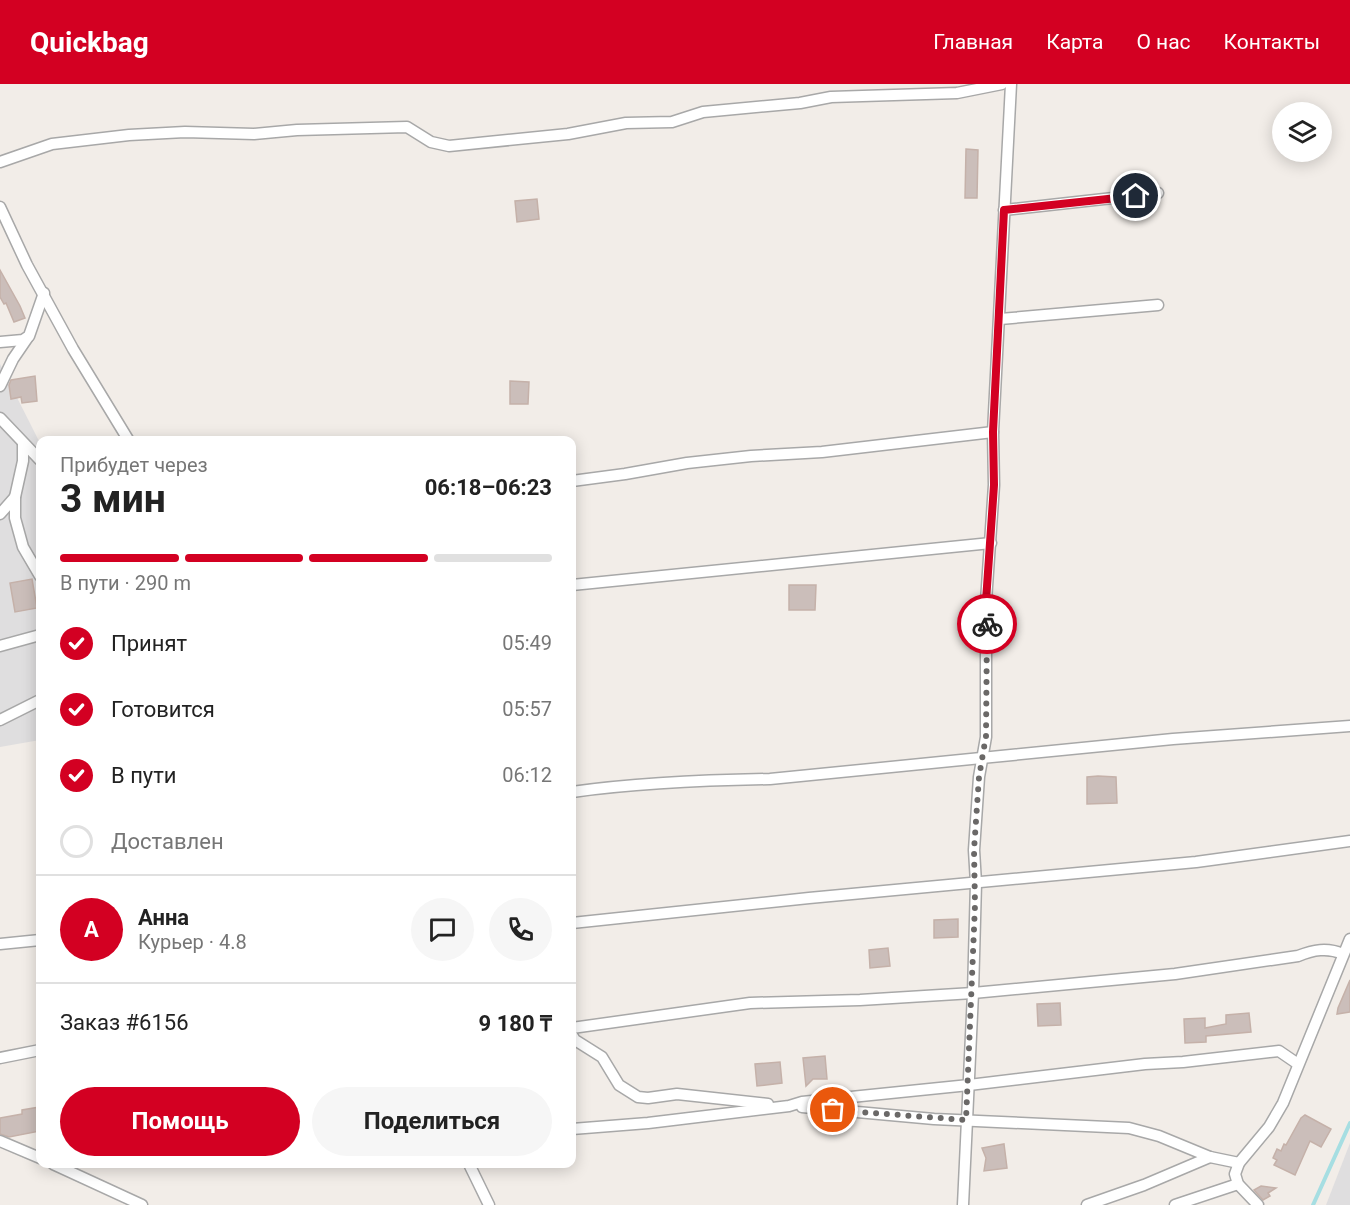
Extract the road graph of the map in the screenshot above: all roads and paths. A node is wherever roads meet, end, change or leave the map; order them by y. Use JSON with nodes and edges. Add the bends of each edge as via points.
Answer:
{"nodes":[{"id":1,"x":1002,"y":84,"type":"edge"},
{"id":2,"x":1011,"y":84,"type":"edge"},
{"id":3,"x":0,"y":162,"type":"edge"},
{"id":4,"x":1158,"y":193,"type":"dead end"},
{"id":5,"x":0,"y":207,"type":"edge"},
{"id":6,"x":1004,"y":210,"type":"junction"},
{"id":7,"x":44,"y":293,"type":"junction"},
{"id":8,"x":1158,"y":305,"type":"dead end"},
{"id":9,"x":1000,"y":319,"type":"junction"},
{"id":10,"x":29,"y":336,"type":"junction"},
{"id":11,"x":0,"y":342,"type":"edge"},
{"id":12,"x":0,"y":386,"type":"edge"},
{"id":13,"x":0,"y":418,"type":"edge"},
{"id":14,"x":993,"y":432,"type":"junction"},
{"id":15,"x":126,"y":436,"type":"edge"},
{"id":16,"x":23,"y":443,"type":"junction"},
{"id":17,"x":36,"y":456,"type":"edge"},
{"id":18,"x":576,"y":480,"type":"edge"},
{"id":19,"x":15,"y":497,"type":"junction"},
{"id":20,"x":0,"y":514,"type":"edge"},
{"id":21,"x":991,"y":543,"type":"junction"},
{"id":22,"x":36,"y":569,"type":"edge"},
{"id":23,"x":576,"y":585,"type":"edge"},
{"id":24,"x":36,"y":636,"type":"edge"},
{"id":25,"x":0,"y":646,"type":"edge"},
{"id":26,"x":36,"y":702,"type":"edge"},
{"id":27,"x":0,"y":720,"type":"edge"},
{"id":28,"x":1350,"y":726,"type":"edge"},
{"id":29,"x":984,"y":759,"type":"junction"},
{"id":30,"x":576,"y":792,"type":"edge"},
{"id":31,"x":1350,"y":841,"type":"edge"},
{"id":32,"x":975,"y":883,"type":"junction"},
{"id":33,"x":576,"y":923,"type":"edge"},
{"id":34,"x":1350,"y":939,"type":"edge"},
{"id":35,"x":36,"y":940,"type":"edge"},
{"id":36,"x":0,"y":944,"type":"edge"},
{"id":37,"x":1343,"y":954,"type":"junction"},
{"id":38,"x":973,"y":993,"type":"junction"},
{"id":39,"x":576,"y":1027,"type":"edge"},
{"id":40,"x":576,"y":1041,"type":"edge"},
{"id":41,"x":36,"y":1051,"type":"edge"},
{"id":42,"x":0,"y":1058,"type":"edge"},
{"id":43,"x":1298,"y":1064,"type":"junction"},
{"id":44,"x":969,"y":1085,"type":"junction"},
{"id":45,"x":789,"y":1106,"type":"junction"},
{"id":46,"x":966,"y":1120,"type":"junction"},
{"id":47,"x":576,"y":1129,"type":"edge"},
{"id":48,"x":0,"y":1141,"type":"edge"},
{"id":49,"x":36,"y":1155,"type":"edge"},
{"id":50,"x":1210,"y":1157,"type":"junction"},
{"id":51,"x":1239,"y":1163,"type":"junction"},
{"id":52,"x":63,"y":1168,"type":"edge"},
{"id":53,"x":471,"y":1168,"type":"edge"},
{"id":54,"x":1238,"y":1184,"type":"junction"},
{"id":55,"x":142,"y":1205,"type":"edge"},
{"id":56,"x":489,"y":1205,"type":"edge"},
{"id":57,"x":963,"y":1205,"type":"edge"},
{"id":58,"x":1087,"y":1205,"type":"edge"},
{"id":59,"x":1175,"y":1205,"type":"edge"},
{"id":60,"x":1258,"y":1205,"type":"edge"}],
"edges":[{"from":1,"to":3,"type":"street","via":[[957,93],[831,98],[703,112],[672,122],[626,123],[459,146],[431,142],[407,127],[254,134],[185,132],[52,144]]},
{"from":2,"to":6,"type":"street"},
{"from":4,"to":6,"type":"street"},
{"from":5,"to":7,"type":"street"},
{"from":6,"to":9,"type":"street"},
{"from":7,"to":10,"type":"street"},
{"from":7,"to":15,"type":"street"},
{"from":8,"to":9,"type":"street"},
{"from":9,"to":14,"type":"street"},
{"from":10,"to":11,"type":"street"},
{"from":10,"to":12,"type":"street"},
{"from":13,"to":16,"type":"street"},
{"from":14,"to":18,"type":"street","via":[[687,463]]},
{"from":14,"to":21,"type":"street"},
{"from":16,"to":17,"type":"street"},
{"from":16,"to":19,"type":"street"},
{"from":19,"to":20,"type":"street"},
{"from":19,"to":22,"type":"street","via":[[15,518],[23,547]]},
{"from":21,"to":23,"type":"street"},
{"from":21,"to":29,"type":"street","via":[[986,601]]},
{"from":24,"to":25,"type":"street"},
{"from":26,"to":27,"type":"street"},
{"from":28,"to":29,"type":"street"},
{"from":29,"to":30,"type":"street"},
{"from":29,"to":32,"type":"street","via":[[974,840]]},
{"from":31,"to":32,"type":"street","via":[[1196,862]]},
{"from":32,"to":33,"type":"street"},
{"from":32,"to":38,"type":"street"},
{"from":34,"to":37,"type":"street"},
{"from":35,"to":36,"type":"street"},
{"from":37,"to":38,"type":"street","via":[[1326,949],[1175,974]]},
{"from":37,"to":43,"type":"street"},
{"from":38,"to":39,"type":"street","via":[[750,1003]]},
{"from":38,"to":44,"type":"street"},
{"from":40,"to":45,"type":"street","via":[[602,1057],[619,1085],[638,1097],[677,1094]]},
{"from":41,"to":42,"type":"street"},
{"from":43,"to":44,"type":"street","via":[[1279,1051]]},
{"from":43,"to":51,"type":"street","via":[[1269,1127]]},
{"from":44,"to":45,"type":"street"},
{"from":44,"to":46,"type":"street"},
{"from":45,"to":46,"type":"street"},
{"from":45,"to":47,"type":"street"},
{"from":46,"to":50,"type":"street","via":[[1129,1128]]},
{"from":46,"to":57,"type":"street"},
{"from":48,"to":49,"type":"street"},
{"from":50,"to":51,"type":"street"},
{"from":50,"to":58,"type":"street"},
{"from":51,"to":54,"type":"street","via":[[1235,1174]]},
{"from":52,"to":55,"type":"street"},
{"from":53,"to":56,"type":"street"},
{"from":54,"to":59,"type":"street"},
{"from":54,"to":60,"type":"street"}]}
